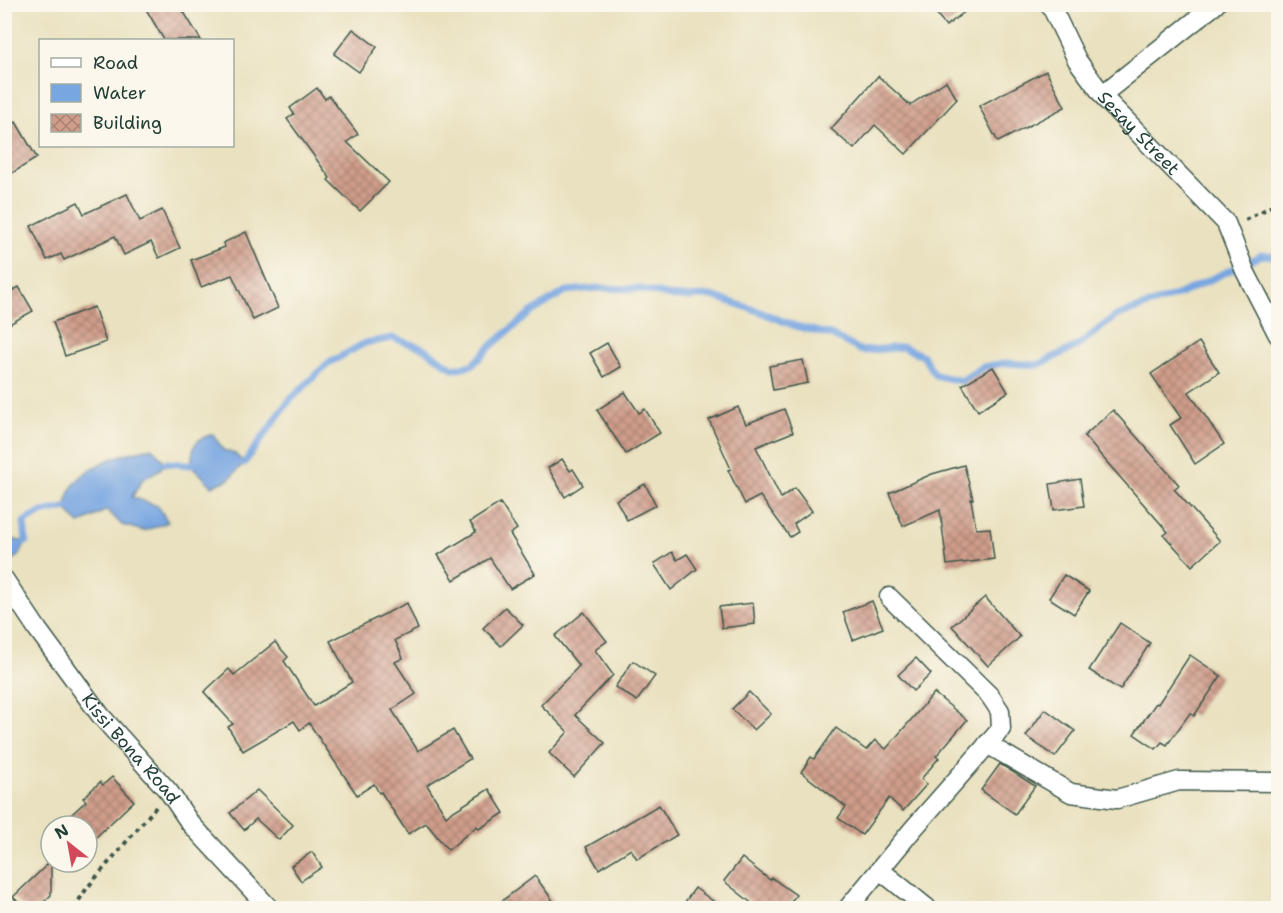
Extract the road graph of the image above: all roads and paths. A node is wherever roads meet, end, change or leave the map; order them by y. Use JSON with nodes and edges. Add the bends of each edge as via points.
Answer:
{"nodes":[{"id":1,"x":1050,"y":4,"type":"edge"},
{"id":2,"x":1216,"y":4,"type":"edge"},
{"id":3,"x":1103,"y":94,"type":"junction"},
{"id":4,"x":1278,"y":200,"type":"edge"},
{"id":5,"x":1228,"y":228,"type":"junction"},
{"id":6,"x":1278,"y":334,"type":"edge"},
{"id":7,"x":4,"y":579,"type":"edge"},
{"id":8,"x":889,"y":597,"type":"dead end"},
{"id":9,"x":987,"y":744,"type":"junction"},
{"id":10,"x":1278,"y":782,"type":"edge"},
{"id":11,"x":169,"y":792,"type":"junction"},
{"id":12,"x":880,"y":870,"type":"junction"},
{"id":13,"x":74,"y":909,"type":"edge"},
{"id":14,"x":269,"y":909,"type":"edge"},
{"id":15,"x":848,"y":909,"type":"edge"},
{"id":16,"x":927,"y":909,"type":"edge"}],
"edges":[{"from":1,"to":3,"type":"street","name":"Sesay Street","via":[[1077,60]]},
{"from":2,"to":3,"type":"street"},
{"from":3,"to":5,"type":"street","name":"Sesay Street"},
{"from":4,"to":5,"type":"path"},
{"from":5,"to":6,"type":"street","name":"Sesay Street"},
{"from":7,"to":11,"type":"street","name":"Kissi Bona Road","via":[[101,716]]},
{"from":8,"to":9,"type":"street","via":[[990,696],[1000,711],[1001,729]]},
{"from":9,"to":10,"type":"street","via":[[1071,793],[1117,799],[1179,781]]},
{"from":9,"to":12,"type":"street"},
{"from":11,"to":13,"type":"path","via":[[87,888]]},
{"from":11,"to":14,"type":"street","name":"Kissi Bona Road","via":[[190,824]]},
{"from":12,"to":15,"type":"street"},
{"from":12,"to":16,"type":"street"}]}
